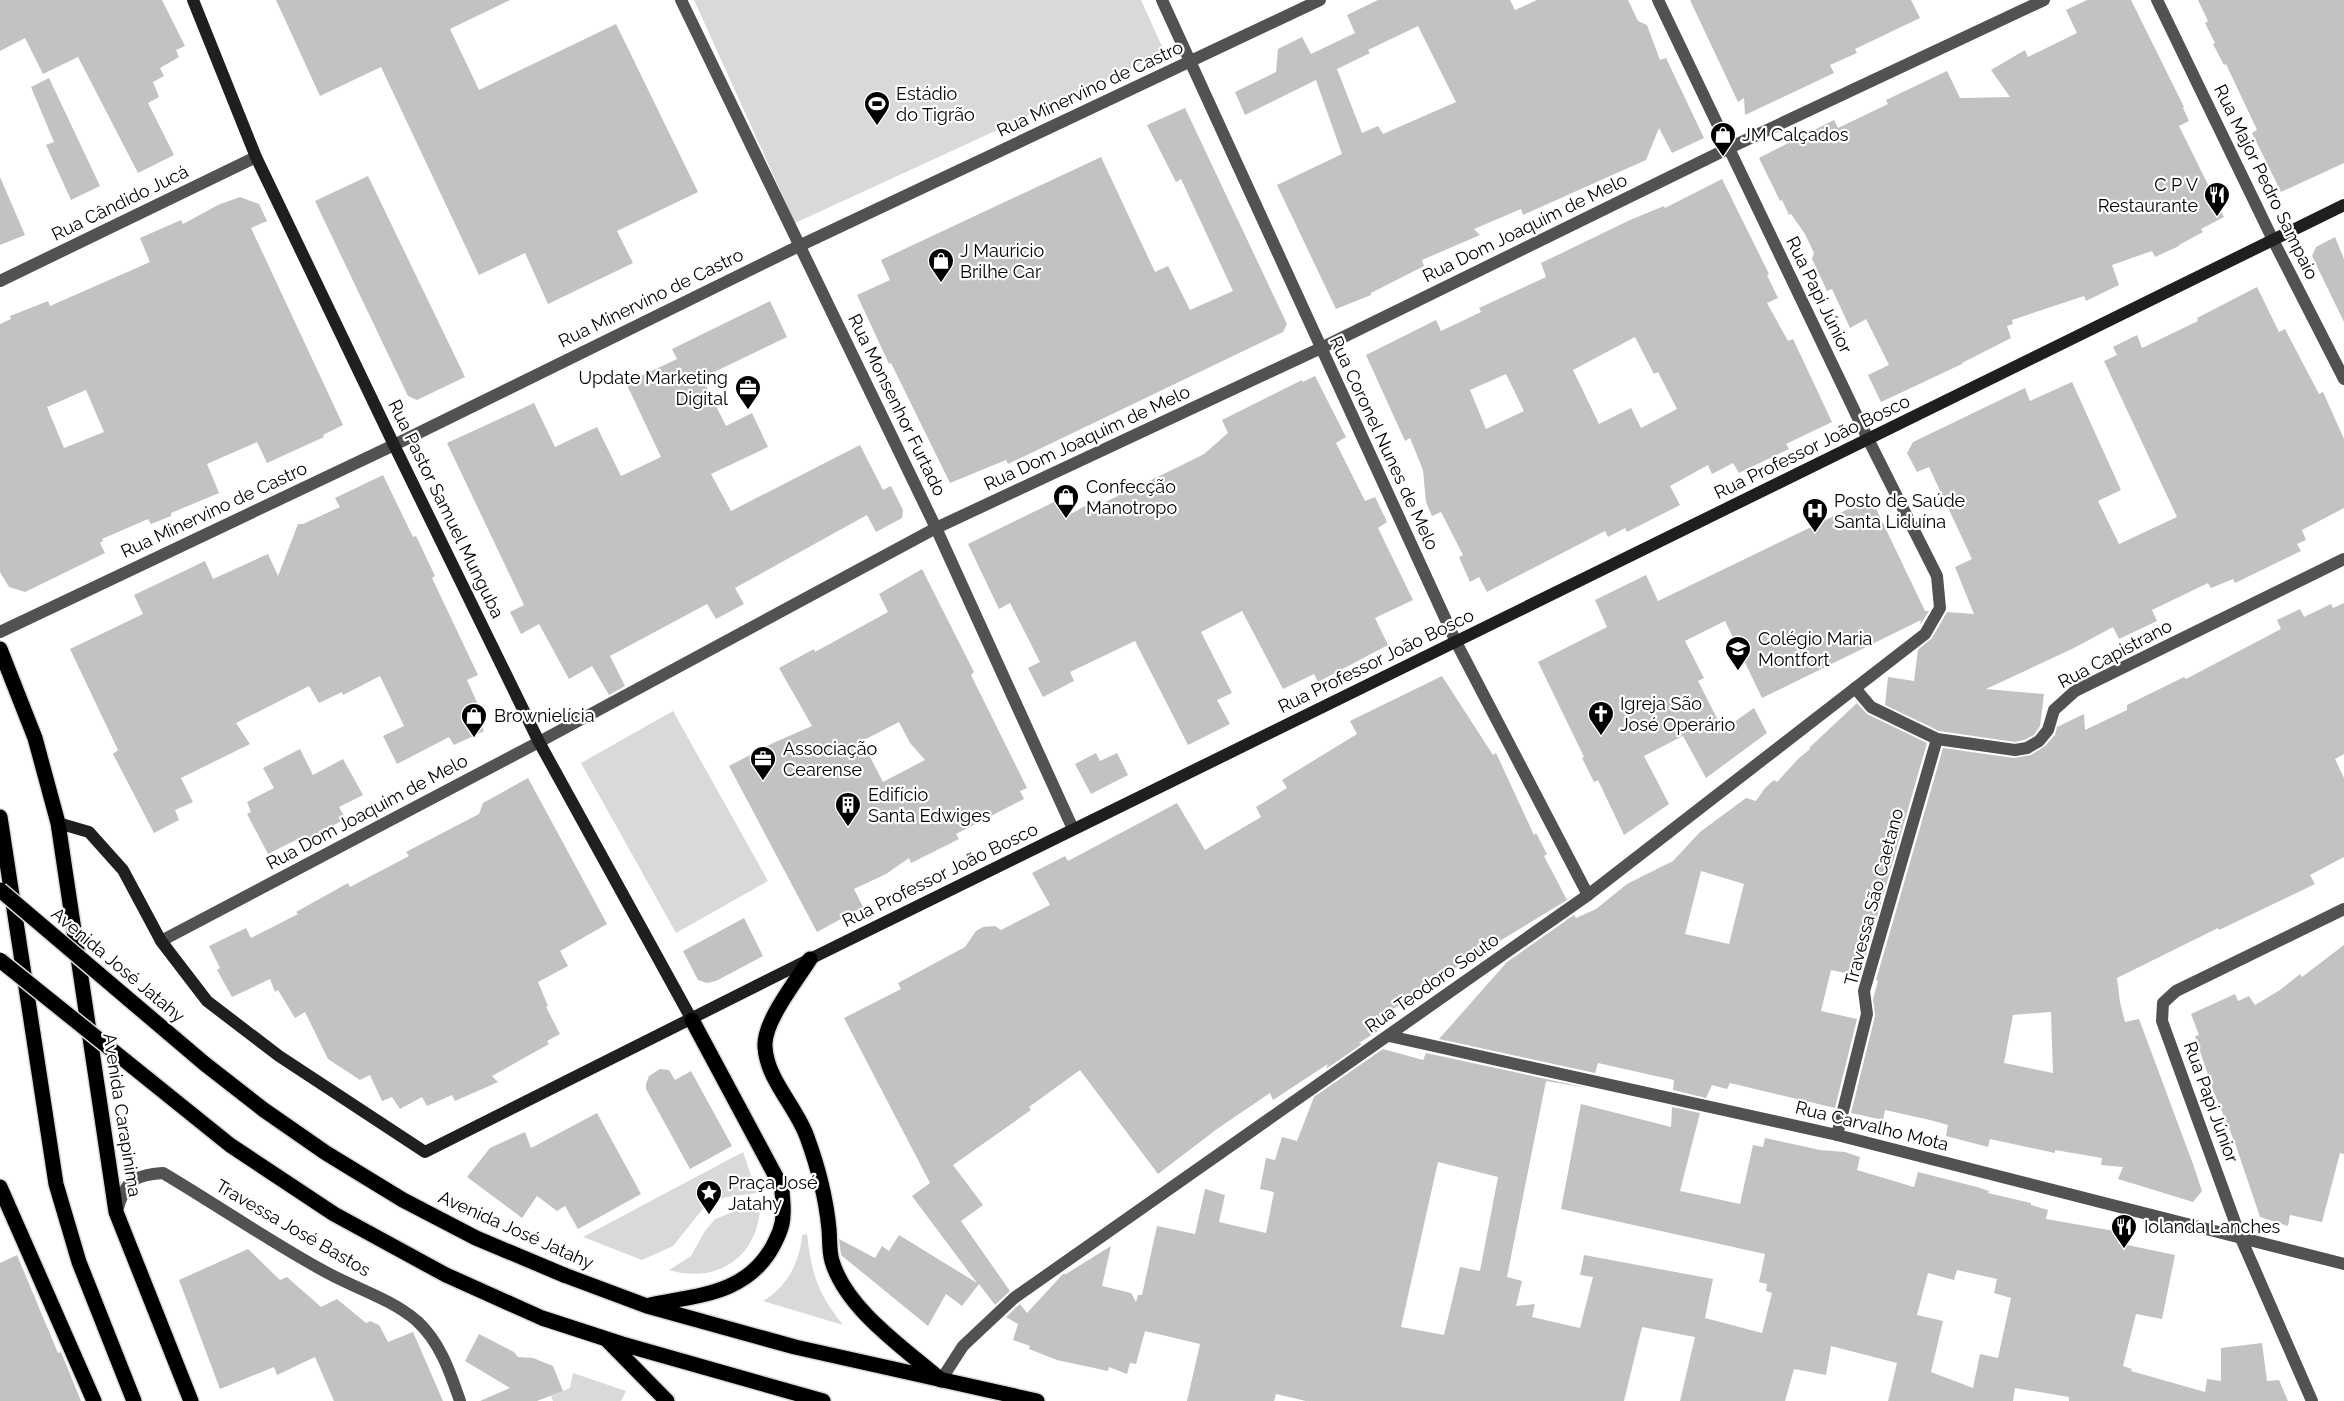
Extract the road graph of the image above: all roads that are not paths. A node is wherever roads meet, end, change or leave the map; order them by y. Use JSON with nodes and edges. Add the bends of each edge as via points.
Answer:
{"nodes":[{"id":1,"x":193,"y":0,"type":"edge"},
{"id":2,"x":681,"y":0,"type":"edge"},
{"id":3,"x":1162,"y":0,"type":"edge"},
{"id":4,"x":1320,"y":0,"type":"edge"},
{"id":5,"x":1658,"y":0,"type":"edge"},
{"id":6,"x":2044,"y":0,"type":"edge"},
{"id":7,"x":2157,"y":0,"type":"edge"},
{"id":8,"x":1192,"y":62,"type":"junction"},
{"id":9,"x":1729,"y":148,"type":"junction"},
{"id":10,"x":256,"y":158,"type":"junction"},
{"id":11,"x":2344,"y":205,"type":"edge"},
{"id":12,"x":2273,"y":240,"type":"junction"},
{"id":13,"x":801,"y":245,"type":"junction"},
{"id":14,"x":0,"y":281,"type":"edge"},
{"id":15,"x":1320,"y":348,"type":"junction"},
{"id":16,"x":2344,"y":378,"type":"edge"},
{"id":17,"x":1868,"y":439,"type":"junction"},
{"id":18,"x":394,"y":444,"type":"junction"},
{"id":19,"x":936,"y":528,"type":"junction"},
{"id":20,"x":2344,"y":559,"type":"edge"},
{"id":21,"x":1940,"y":608,"type":"joint"},
{"id":22,"x":0,"y":632,"type":"edge"},
{"id":23,"x":1456,"y":642,"type":"junction"},
{"id":24,"x":0,"y":649,"type":"edge"},
{"id":25,"x":1855,"y":688,"type":"junction"},
{"id":26,"x":1937,"y":739,"type":"junction"},
{"id":27,"x":540,"y":742,"type":"junction"},
{"id":28,"x":1,"y":821,"type":"edge"},
{"id":29,"x":58,"y":823,"type":"junction"},
{"id":30,"x":1073,"y":829,"type":"junction"},
{"id":31,"x":0,"y":890,"type":"edge"},
{"id":32,"x":1588,"y":895,"type":"junction"},
{"id":33,"x":2344,"y":909,"type":"edge"},
{"id":34,"x":161,"y":941,"type":"junction"},
{"id":35,"x":810,"y":959,"type":"junction"},
{"id":36,"x":0,"y":960,"type":"edge"},
{"id":37,"x":692,"y":1020,"type":"junction"},
{"id":38,"x":1389,"y":1036,"type":"junction"},
{"id":39,"x":1837,"y":1135,"type":"junction"},
{"id":40,"x":0,"y":1187,"type":"edge"},
{"id":41,"x":116,"y":1212,"type":"junction"},
{"id":42,"x":2240,"y":1236,"type":"junction"},
{"id":43,"x":2344,"y":1264,"type":"edge"},
{"id":44,"x":647,"y":1306,"type":"junction"},
{"id":45,"x":606,"y":1339,"type":"junction"},
{"id":46,"x":941,"y":1380,"type":"junction"},
{"id":47,"x":94,"y":1401,"type":"edge"},
{"id":48,"x":134,"y":1401,"type":"edge"},
{"id":49,"x":191,"y":1401,"type":"edge"},
{"id":50,"x":460,"y":1401,"type":"edge"},
{"id":51,"x":667,"y":1401,"type":"edge"},
{"id":52,"x":823,"y":1401,"type":"edge"},
{"id":53,"x":1037,"y":1401,"type":"edge"},
{"id":54,"x":2312,"y":1401,"type":"edge"}],
"edges":[{"from":1,"to":10,"type":"street","name":"Rua Pastor Samuel Munguba"},
{"from":2,"to":13,"type":"street","name":"Rua Monsenhor Furtado"},
{"from":3,"to":8,"type":"street","name":"Rua Coronel Nunes de Melo"},
{"from":4,"to":8,"type":"street","name":"Rua Minervino de Castro"},
{"from":5,"to":9,"type":"street","name":"Rua Papi Júnior"},
{"from":6,"to":9,"type":"street","name":"Rua Dom Joaquim de Melo"},
{"from":7,"to":12,"type":"street","name":"Rua Major Pedro Sampaio"},
{"from":8,"to":13,"type":"street","name":"Rua Minervino de Castro"},
{"from":8,"to":15,"type":"street","name":"Rua Coronel Nunes de Melo"},
{"from":9,"to":15,"type":"street","name":"Rua Dom Joaquim de Melo"},
{"from":9,"to":17,"type":"street","name":"Rua Papi Júnior"},
{"from":10,"to":14,"type":"street","name":"Rua Cândido Jucá"},
{"from":10,"to":18,"type":"street","name":"Rua Pastor Samuel Munguba"},
{"from":11,"to":12,"type":"street","name":"Rua Professor João Bosco"},
{"from":12,"to":16,"type":"street","name":"Rua Major Pedro Sampaio"},
{"from":12,"to":17,"type":"street","name":"Rua Professor João Bosco"},
{"from":13,"to":18,"type":"street","name":"Rua Minervino de Castro"},
{"from":13,"to":19,"type":"street","name":"Rua Monsenhor Furtado"},
{"from":15,"to":19,"type":"street","name":"Rua Dom Joaquim de Melo"},
{"from":15,"to":23,"type":"street","name":"Rua Coronel Nunes de Melo"},
{"from":17,"to":21,"type":"street","name":"Rua Papi Júnior","via":[[1937,576]]},
{"from":17,"to":23,"type":"street","name":"Rua Professor João Bosco"},
{"from":18,"to":22,"type":"street","name":"Rua Minervino de Castro"},
{"from":18,"to":27,"type":"street","name":"Rua Pastor Samuel Munguba"},
{"from":19,"to":27,"type":"street","name":"Rua Dom Joaquim de Melo"},
{"from":19,"to":30,"type":"street","name":"Rua Monsenhor Furtado"},
{"from":20,"to":26,"type":"street","name":"Rua Capistrano","via":[[2074,691],[2054,710],[2048,730],[2039,741],[2027,748],[2015,750]]},
{"from":21,"to":25,"type":"street","name":"Rua Teodoro Souto","via":[[1924,634]]},
{"from":23,"to":30,"type":"street","name":"Rua Professor João Bosco"},
{"from":23,"to":32,"type":"street","name":"Rua Coronel Nunes de Melo"},
{"from":24,"to":29,"type":"main road","name":"Avenida Carapinima","via":[[34,738]]},
{"from":25,"to":26,"type":"street","name":"Rua Capistrano","via":[[1871,707]]},
{"from":25,"to":32,"type":"street","name":"Rua Teodoro Souto"},
{"from":26,"to":39,"type":"street","name":"Travessa São Caetano","via":[[1864,991],[1867,1014]]},
{"from":27,"to":34,"type":"street","name":"Rua Dom Joaquim de Melo"},
{"from":27,"to":37,"type":"street","name":"Rua Pastor Samuel Munguba"},
{"from":28,"to":48,"type":"main road","via":[[56,1184],[79,1262]]},
{"from":29,"to":34,"type":"street","via":[[89,832],[123,870]]},
{"from":29,"to":41,"type":"main road","name":"Avenida Carapinima"},
{"from":30,"to":35,"type":"street","name":"Rua Professor João Bosco"},
{"from":31,"to":44,"type":"main road","name":"Avenida José Jatahy","bridge":true,"via":[[205,1064],[326,1153],[476,1238]]},
{"from":32,"to":38,"type":"street","name":"Rua Teodoro Souto"},
{"from":33,"to":42,"type":"street","name":"Rua Papi Júnior","via":[[2176,991],[2163,1004],[2162,1021]]},
{"from":34,"to":37,"type":"street","name":"Rua Professor João Bosco","via":[[207,1001],[279,1056],[425,1152]]},
{"from":35,"to":37,"type":"street","name":"Rua Professor João Bosco"},
{"from":35,"to":46,"type":"main road","via":[[772,1016],[764,1045],[771,1072],[799,1119],[817,1168],[831,1259],[840,1281],[864,1313]]},
{"from":36,"to":45,"type":"main road","bridge":true,"via":[[230,1145],[324,1207],[427,1265],[542,1318]]},
{"from":37,"to":44,"type":"main road","via":[[782,1188],[783,1216],[780,1233],[768,1256],[734,1286]]},
{"from":38,"to":39,"type":"street","name":"Rua Carvalho Mota"},
{"from":38,"to":46,"type":"street","name":"Rua Teodoro Souto","via":[[1014,1298],[963,1346]]},
{"from":39,"to":42,"type":"street","name":"Rua Carvalho Mota"},
{"from":40,"to":47,"type":"main road"},
{"from":41,"to":49,"type":"main road","name":"Avenida Carapinima"},
{"from":41,"to":50,"type":"street","name":"Travessa José Bastos","via":[[123,1190],[142,1174],[163,1173],[324,1272],[396,1306],[417,1322],[435,1342]]},
{"from":42,"to":43,"type":"street","name":"Rua Carvalho Mota"},
{"from":42,"to":54,"type":"street","name":"Rua Papi Júnior"},
{"from":44,"to":46,"type":"main road","name":"Avenida José Jatahy","via":[[795,1347]]},
{"from":45,"to":51,"type":"main road"},
{"from":45,"to":52,"type":"main road"},
{"from":46,"to":53,"type":"main road","name":"Avenida José Jatahy"}]}
